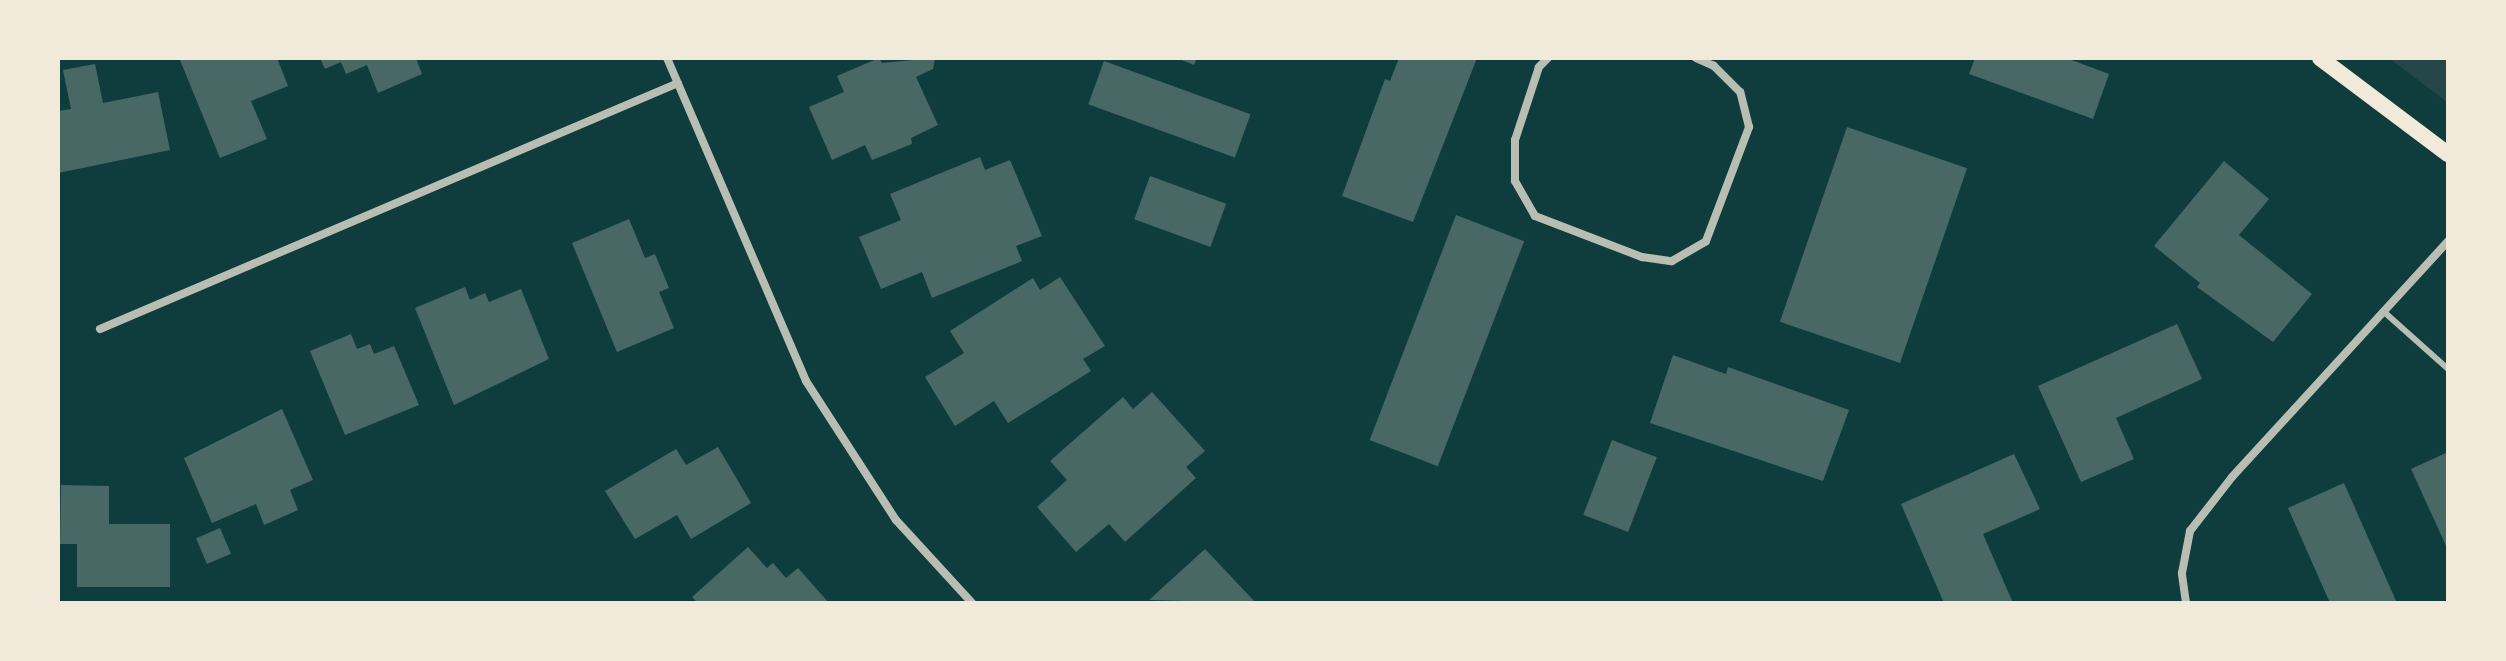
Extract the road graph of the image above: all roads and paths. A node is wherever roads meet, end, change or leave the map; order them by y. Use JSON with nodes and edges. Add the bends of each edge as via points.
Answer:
{"nodes":[{"id":1,"x":667,"y":58,"type":"edge"},
{"id":2,"x":1548,"y":58,"type":"edge"},
{"id":3,"x":1696,"y":58,"type":"edge"},
{"id":4,"x":2320,"y":58,"type":"edge"},
{"id":5,"x":678,"y":83,"type":"junction"},
{"id":6,"x":2448,"y":154,"type":"edge"},
{"id":7,"x":2448,"y":241,"type":"edge"},
{"id":8,"x":2383,"y":311,"type":"junction"},
{"id":9,"x":100,"y":329,"type":"dead end"},
{"id":10,"x":2448,"y":369,"type":"edge"},
{"id":11,"x":972,"y":603,"type":"edge"},
{"id":12,"x":2186,"y":603,"type":"edge"}],
"edges":[{"from":1,"to":5,"type":"street"},
{"from":2,"to":3,"type":"street","via":[[1539,67],[1515,140],[1515,181],[1528,205],[1535,216],[1642,257],[1672,261],[1706,241],[1749,127],[1740,92],[1714,66]]},
{"from":4,"to":6,"type":"main road"},
{"from":5,"to":9,"type":"street"},
{"from":5,"to":11,"type":"street","via":[[806,381],[896,520]]},
{"from":7,"to":8,"type":"street"},
{"from":8,"to":10,"type":"lane"},
{"from":8,"to":12,"type":"street","via":[[2190,531],[2182,573]]}]}
